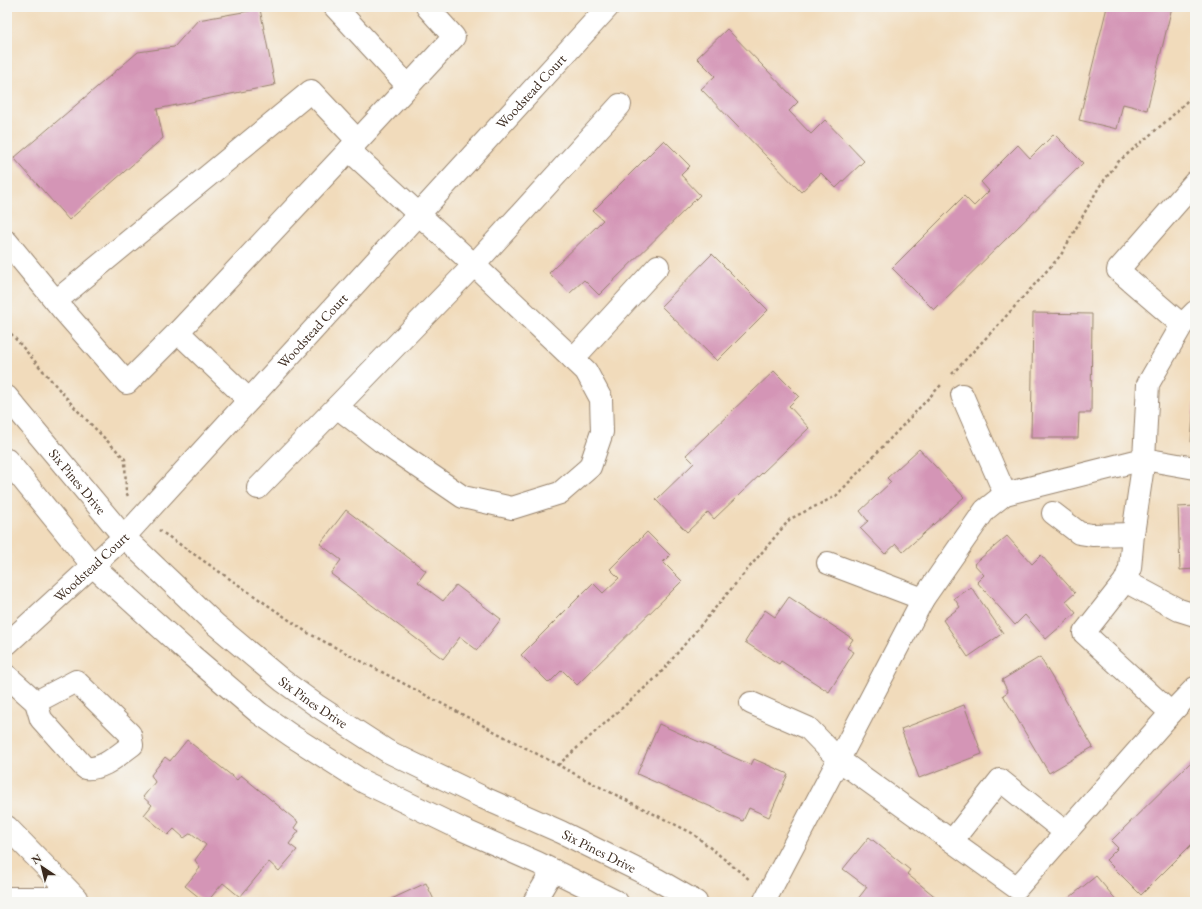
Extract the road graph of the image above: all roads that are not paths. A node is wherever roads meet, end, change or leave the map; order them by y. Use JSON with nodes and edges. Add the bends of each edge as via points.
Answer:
{"nodes":[{"id":1,"x":335,"y":7,"type":"edge"},
{"id":2,"x":427,"y":7,"type":"edge"},
{"id":3,"x":608,"y":7,"type":"edge"},
{"id":4,"x":408,"y":86,"type":"junction"},
{"id":5,"x":620,"y":105,"type":"dead end"},
{"id":6,"x":353,"y":145,"type":"junction"},
{"id":7,"x":1195,"y":182,"type":"edge"},
{"id":8,"x":419,"y":214,"type":"junction"},
{"id":9,"x":7,"y":242,"type":"edge"},
{"id":10,"x":474,"y":265,"type":"junction"},
{"id":11,"x":658,"y":266,"type":"dead end"},
{"id":12,"x":56,"y":301,"type":"junction"},
{"id":13,"x":1188,"y":318,"type":"edge"},
{"id":14,"x":178,"y":332,"type":"junction"},
{"id":15,"x":573,"y":359,"type":"junction"},
{"id":16,"x":962,"y":395,"type":"dead end"},
{"id":17,"x":7,"y":397,"type":"edge"},
{"id":18,"x":249,"y":400,"type":"junction"},
{"id":19,"x":337,"y":407,"type":"junction"},
{"id":20,"x":1144,"y":459,"type":"junction"},
{"id":21,"x":8,"y":465,"type":"edge"},
{"id":22,"x":1195,"y":468,"type":"edge"},
{"id":23,"x":258,"y":488,"type":"dead end"},
{"id":24,"x":1005,"y":494,"type":"junction"},
{"id":25,"x":1053,"y":513,"type":"dead end"},
{"id":26,"x":1133,"y":534,"type":"junction"},
{"id":27,"x":124,"y":537,"type":"junction"},
{"id":28,"x":828,"y":564,"type":"dead end"},
{"id":29,"x":93,"y":566,"type":"junction"},
{"id":30,"x":1125,"y":581,"type":"junction"},
{"id":31,"x":923,"y":599,"type":"junction"},
{"id":32,"x":1195,"y":615,"type":"edge"},
{"id":33,"x":7,"y":644,"type":"edge"},
{"id":34,"x":7,"y":676,"type":"edge"},
{"id":35,"x":1195,"y":688,"type":"edge"},
{"id":36,"x":36,"y":702,"type":"dead end"},
{"id":37,"x":751,"y":703,"type":"dead end"},
{"id":38,"x":1171,"y":713,"type":"junction"},
{"id":39,"x":839,"y":760,"type":"junction"},
{"id":40,"x":7,"y":827,"type":"edge"},
{"id":41,"x":1066,"y":832,"type":"junction"},
{"id":42,"x":952,"y":841,"type":"junction"},
{"id":43,"x":553,"y":870,"type":"junction"},
{"id":44,"x":7,"y":898,"type":"edge"},
{"id":45,"x":766,"y":898,"type":"edge"},
{"id":46,"x":534,"y":902,"type":"edge"},
{"id":47,"x":617,"y":902,"type":"edge"},
{"id":48,"x":696,"y":902,"type":"edge"}],
"edges":[{"from":1,"to":4,"type":"street"},
{"from":2,"to":4,"type":"street","via":[[454,37]]},
{"from":3,"to":8,"type":"street","name":"Woodstead Court"},
{"from":4,"to":6,"type":"street"},
{"from":5,"to":10,"type":"street"},
{"from":6,"to":8,"type":"street"},
{"from":6,"to":12,"type":"street","via":[[311,91]]},
{"from":6,"to":14,"type":"street"},
{"from":7,"to":13,"type":"street","via":[[1118,270]]},
{"from":8,"to":10,"type":"street"},
{"from":8,"to":18,"type":"street","name":"Woodstead Court"},
{"from":9,"to":12,"type":"street"},
{"from":10,"to":15,"type":"street"},
{"from":10,"to":19,"type":"street"},
{"from":11,"to":15,"type":"street"},
{"from":12,"to":14,"type":"street","via":[[127,383]]},
{"from":13,"to":20,"type":"street","via":[[1148,384]]},
{"from":14,"to":18,"type":"street"},
{"from":15,"to":19,"type":"street","via":[[586,371],[601,399],[602,432],[590,467],[560,493],[512,508],[463,497],[381,441]]},
{"from":16,"to":24,"type":"street"},
{"from":17,"to":27,"type":"street","name":"Six Pines Drive"},
{"from":18,"to":27,"type":"street","name":"Woodstead Court"},
{"from":19,"to":23,"type":"street"},
{"from":20,"to":22,"type":"street"},
{"from":20,"to":24,"type":"street"},
{"from":20,"to":26,"type":"street"},
{"from":21,"to":29,"type":"street"},
{"from":24,"to":31,"type":"street","via":[[985,510]]},
{"from":25,"to":26,"type":"street","via":[[1079,533]]},
{"from":26,"to":30,"type":"street","via":[[1130,568]]},
{"from":27,"to":29,"type":"street","name":"Woodstead Court"},
{"from":27,"to":48,"type":"street","name":"Six Pines Drive","via":[[214,624],[283,681],[387,751],[561,832],[656,879]]},
{"from":28,"to":31,"type":"street"},
{"from":29,"to":33,"type":"street","name":"Woodstead Court"},
{"from":29,"to":43,"type":"street","via":[[191,655],[260,713],[292,736],[364,782]]},
{"from":30,"to":32,"type":"street","via":[[1179,610]]},
{"from":30,"to":38,"type":"street","via":[[1084,633]]},
{"from":31,"to":39,"type":"street"},
{"from":34,"to":36,"type":"street"},
{"from":35,"to":38,"type":"street"},
{"from":37,"to":39,"type":"street","via":[[808,728]]},
{"from":38,"to":41,"type":"street"},
{"from":39,"to":42,"type":"street"},
{"from":39,"to":45,"type":"street"},
{"from":40,"to":44,"type":"street","via":[[76,898]]},
{"from":41,"to":42,"type":"street","via":[[1017,888]]},
{"from":41,"to":42,"type":"street","via":[[1000,780]]},
{"from":43,"to":46,"type":"street"},
{"from":43,"to":47,"type":"street"}]}
